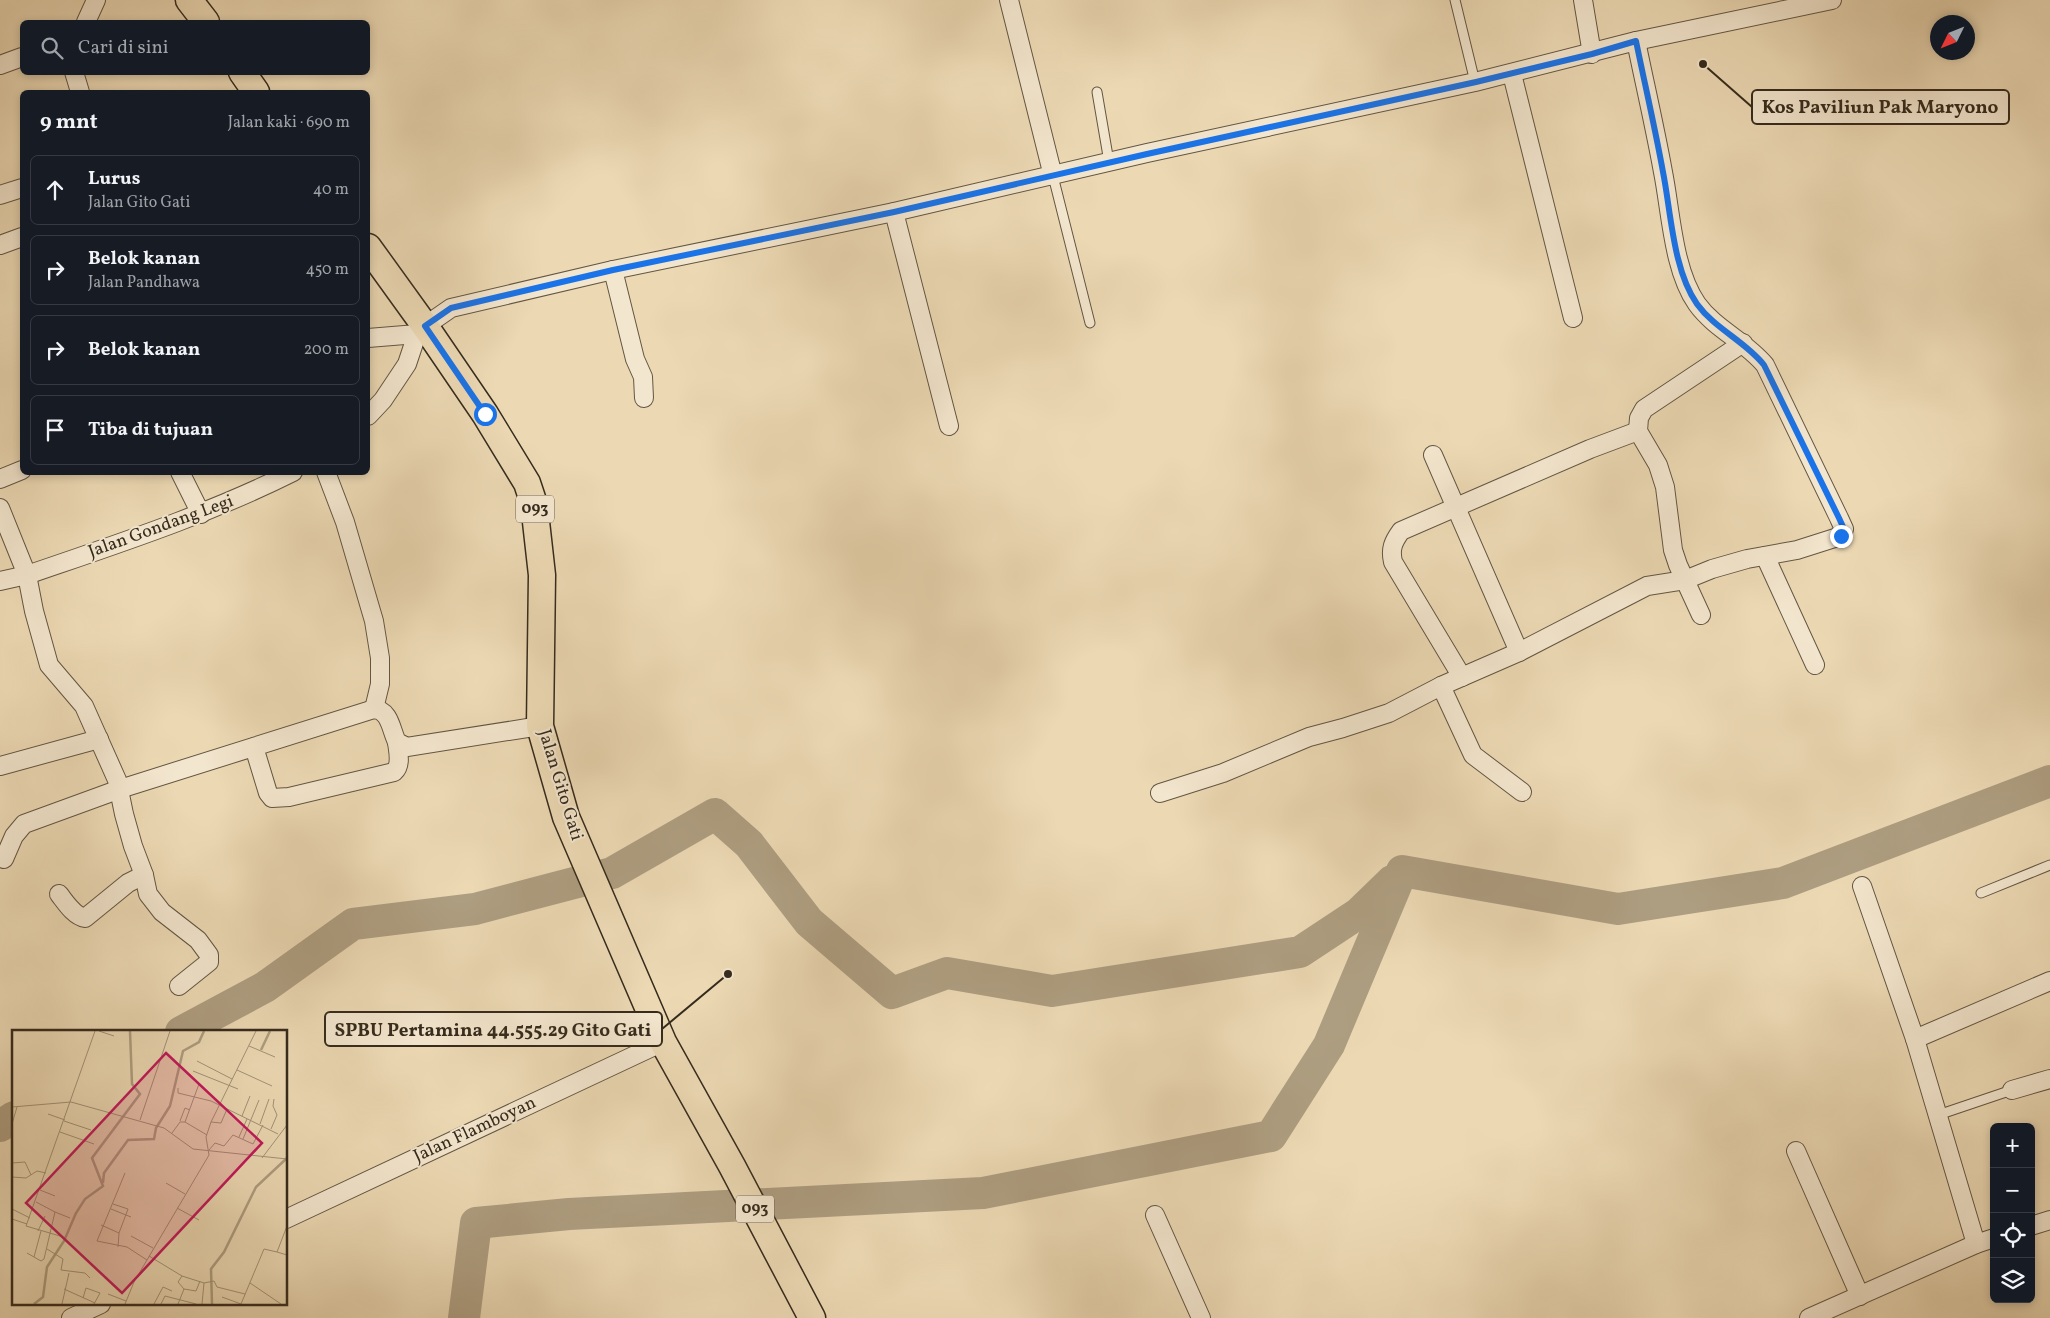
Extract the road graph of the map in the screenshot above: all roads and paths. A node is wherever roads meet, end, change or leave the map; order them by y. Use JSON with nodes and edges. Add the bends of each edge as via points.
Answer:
{"nodes":[{"id":1,"x":96,"y":0,"type":"edge"},
{"id":2,"x":190,"y":0,"type":"edge"},
{"id":3,"x":1009,"y":0,"type":"edge"},
{"id":4,"x":1455,"y":0,"type":"edge"},
{"id":5,"x":1583,"y":0,"type":"edge"},
{"id":6,"x":1832,"y":0,"type":"edge"},
{"id":7,"x":87,"y":20,"type":"edge"},
{"id":8,"x":205,"y":20,"type":"edge"},
{"id":9,"x":1636,"y":41,"type":"junction"},
{"id":10,"x":1592,"y":54,"type":"junction"},
{"id":11,"x":20,"y":58,"type":"edge"},
{"id":12,"x":0,"y":65,"type":"edge"},
{"id":13,"x":1512,"y":74,"type":"junction"},
{"id":14,"x":75,"y":75,"type":"edge"},
{"id":15,"x":244,"y":75,"type":"edge"},
{"id":16,"x":1476,"y":82,"type":"junction"},
{"id":17,"x":79,"y":90,"type":"edge"},
{"id":18,"x":255,"y":90,"type":"edge"},
{"id":19,"x":1097,"y":92,"type":"dead end"},
{"id":20,"x":1109,"y":162,"type":"junction"},
{"id":21,"x":1053,"y":176,"type":"junction"},
{"id":22,"x":20,"y":189,"type":"edge"},
{"id":23,"x":0,"y":195,"type":"edge"},
{"id":24,"x":894,"y":212,"type":"junction"},
{"id":25,"x":20,"y":238,"type":"edge"},
{"id":26,"x":0,"y":245,"type":"edge"},
{"id":27,"x":370,"y":250,"type":"edge"},
{"id":28,"x":613,"y":270,"type":"junction"},
{"id":29,"x":1573,"y":318,"type":"dead end"},
{"id":30,"x":1090,"y":323,"type":"dead end"},
{"id":31,"x":421,"y":330,"type":"junction"},
{"id":32,"x":370,"y":338,"type":"edge"},
{"id":33,"x":1743,"y":343,"type":"junction"},
{"id":34,"x":644,"y":398,"type":"dead end"},
{"id":35,"x":370,"y":414,"type":"edge"},
{"id":36,"x":949,"y":426,"type":"dead end"},
{"id":37,"x":1638,"y":431,"type":"junction"},
{"id":38,"x":1433,"y":455,"type":"dead end"},
{"id":39,"x":20,"y":471,"type":"edge"},
{"id":40,"x":182,"y":475,"type":"edge"},
{"id":41,"x":286,"y":475,"type":"edge"},
{"id":42,"x":327,"y":475,"type":"edge"},
{"id":43,"x":0,"y":479,"type":"edge"},
{"id":44,"x":0,"y":508,"type":"edge"},
{"id":45,"x":1454,"y":508,"type":"junction"},
{"id":46,"x":201,"y":514,"type":"junction"},
{"id":47,"x":1764,"y":556,"type":"junction"},
{"id":48,"x":27,"y":575,"type":"junction"},
{"id":49,"x":1685,"y":580,"type":"junction"},
{"id":50,"x":0,"y":582,"type":"edge"},
{"id":51,"x":1701,"y":615,"type":"dead end"},
{"id":52,"x":1519,"y":652,"type":"junction"},
{"id":53,"x":1815,"y":665,"type":"dead end"},
{"id":54,"x":1462,"y":677,"type":"junction"},
{"id":55,"x":1441,"y":686,"type":"junction"},
{"id":56,"x":374,"y":709,"type":"junction"},
{"id":57,"x":540,"y":726,"type":"junction"},
{"id":58,"x":99,"y":739,"type":"junction"},
{"id":59,"x":397,"y":742,"type":"junction"},
{"id":60,"x":254,"y":747,"type":"junction"},
{"id":61,"x":0,"y":766,"type":"edge"},
{"id":62,"x":120,"y":789,"type":"junction"},
{"id":63,"x":1522,"y":792,"type":"dead end"},
{"id":64,"x":1160,"y":793,"type":"dead end"},
{"id":65,"x":4,"y":859,"type":"dead end"},
{"id":66,"x":2050,"y":865,"type":"edge"},
{"id":67,"x":144,"y":875,"type":"junction"},
{"id":68,"x":1862,"y":886,"type":"dead end"},
{"id":69,"x":59,"y":894,"type":"dead end"},
{"id":70,"x":1981,"y":894,"type":"dead end"},
{"id":71,"x":2050,"y":981,"type":"edge"},
{"id":72,"x":179,"y":986,"type":"dead end"},
{"id":73,"x":1915,"y":1039,"type":"junction"},
{"id":74,"x":664,"y":1042,"type":"junction"},
{"id":75,"x":2050,"y":1079,"type":"edge"},
{"id":76,"x":2012,"y":1090,"type":"joint"},
{"id":77,"x":1938,"y":1115,"type":"junction"},
{"id":78,"x":1796,"y":1151,"type":"dead end"},
{"id":79,"x":1155,"y":1215,"type":"dead end"},
{"id":80,"x":288,"y":1217,"type":"edge"},
{"id":81,"x":2050,"y":1220,"type":"edge"},
{"id":82,"x":2035,"y":1225,"type":"edge"},
{"id":83,"x":1990,"y":1239,"type":"edge"},
{"id":84,"x":1976,"y":1244,"type":"junction"},
{"id":85,"x":1860,"y":1296,"type":"junction"},
{"id":86,"x":97,"y":1306,"type":"edge"},
{"id":87,"x":71,"y":1318,"type":"edge"},
{"id":88,"x":812,"y":1318,"type":"edge"},
{"id":89,"x":1200,"y":1318,"type":"edge"},
{"id":90,"x":1809,"y":1318,"type":"edge"}],
"edges":[{"from":1,"to":7,"type":"street"},
{"from":2,"to":8,"type":"main road"},
{"from":3,"to":21,"type":"street"},
{"from":4,"to":16,"type":"lane"},
{"from":5,"to":10,"type":"street"},
{"from":6,"to":9,"type":"street"},
{"from":9,"to":10,"type":"street"},
{"from":9,"to":33,"type":"street","via":[[1682,276],[1696,303],[1709,318]]},
{"from":10,"to":13,"type":"street"},
{"from":11,"to":12,"type":"street"},
{"from":13,"to":16,"type":"street"},
{"from":13,"to":29,"type":"street"},
{"from":14,"to":17,"type":"street"},
{"from":15,"to":18,"type":"main road"},
{"from":16,"to":20,"type":"street"},
{"from":19,"to":20,"type":"lane"},
{"from":20,"to":21,"type":"street"},
{"from":21,"to":24,"type":"street"},
{"from":21,"to":30,"type":"lane"},
{"from":22,"to":23,"type":"street"},
{"from":24,"to":28,"type":"street"},
{"from":24,"to":36,"type":"street"},
{"from":25,"to":26,"type":"street"},
{"from":27,"to":31,"type":"main road","name":"Jalan Gito Gati","number":"093"},
{"from":28,"to":31,"type":"street","via":[[451,308]]},
{"from":28,"to":34,"type":"street","via":[[635,359],[643,377]]},
{"from":31,"to":32,"type":"street"},
{"from":31,"to":35,"type":"street","via":[[407,364]]},
{"from":31,"to":57,"type":"main road","name":"Jalan Gito Gati","number":"093","via":[[517,464],[534,504],[542,575]]},
{"from":33,"to":37,"type":"street","via":[[1644,409]]},
{"from":33,"to":47,"type":"street","via":[[1764,365],[1844,529],[1841,536],[1827,541]]},
{"from":37,"to":45,"type":"street"},
{"from":37,"to":49,"type":"street","via":[[1658,465],[1665,487],[1673,550]]},
{"from":38,"to":45,"type":"street"},
{"from":39,"to":43,"type":"street"},
{"from":40,"to":46,"type":"street"},
{"from":41,"to":46,"type":"street","name":"Jalan Gondang Legi"},
{"from":42,"to":56,"type":"street","via":[[345,522],[374,621],[380,684]]},
{"from":44,"to":48,"type":"street"},
{"from":45,"to":52,"type":"street"},
{"from":45,"to":54,"type":"street","via":[[1401,531],[1391,552],[1393,562]]},
{"from":46,"to":48,"type":"street","name":"Jalan Gondang Legi"},
{"from":47,"to":49,"type":"street","via":[[1712,569]]},
{"from":47,"to":53,"type":"street"},
{"from":48,"to":50,"type":"street","name":"Jalan Gondang Legi"},
{"from":48,"to":58,"type":"street","via":[[49,665],[84,706]]},
{"from":49,"to":51,"type":"street"},
{"from":49,"to":52,"type":"street","via":[[1647,586]]},
{"from":52,"to":54,"type":"street"},
{"from":54,"to":55,"type":"street"},
{"from":55,"to":63,"type":"street","via":[[1473,755]]},
{"from":55,"to":64,"type":"street","via":[[1389,713],[1309,737],[1223,773]]},
{"from":56,"to":59,"type":"street","via":[[385,713]]},
{"from":56,"to":60,"type":"street"},
{"from":57,"to":59,"type":"street","via":[[407,747]]},
{"from":57,"to":74,"type":"main road","name":"Jalan Gito Gati","number":"093","via":[[566,817]]},
{"from":58,"to":61,"type":"street"},
{"from":58,"to":62,"type":"street"},
{"from":59,"to":60,"type":"street","via":[[399,764],[394,772],[272,798]]},
{"from":60,"to":62,"type":"street"},
{"from":62,"to":65,"type":"street","via":[[24,824],[10,842]]},
{"from":62,"to":67,"type":"street","via":[[124,814]]},
{"from":66,"to":70,"type":"lane"},
{"from":67,"to":69,"type":"street","via":[[128,883],[85,918],[74,912]]},
{"from":67,"to":72,"type":"street","via":[[150,898],[162,912],[198,940],[209,955],[209,962]]},
{"from":68,"to":73,"type":"street"},
{"from":71,"to":73,"type":"street"},
{"from":73,"to":77,"type":"street"},
{"from":74,"to":80,"type":"street","name":"Jalan Flamboyan"},
{"from":74,"to":88,"type":"main road","name":"Jalan Gito Gati","number":"093"},
{"from":75,"to":76,"type":"street"},
{"from":76,"to":77,"type":"lane"},
{"from":77,"to":84,"type":"street"},
{"from":78,"to":85,"type":"street"},
{"from":79,"to":89,"type":"street"},
{"from":81,"to":82,"type":"street"},
{"from":83,"to":84,"type":"street"},
{"from":84,"to":85,"type":"street"},
{"from":85,"to":90,"type":"street"},
{"from":86,"to":87,"type":"street"}]}
